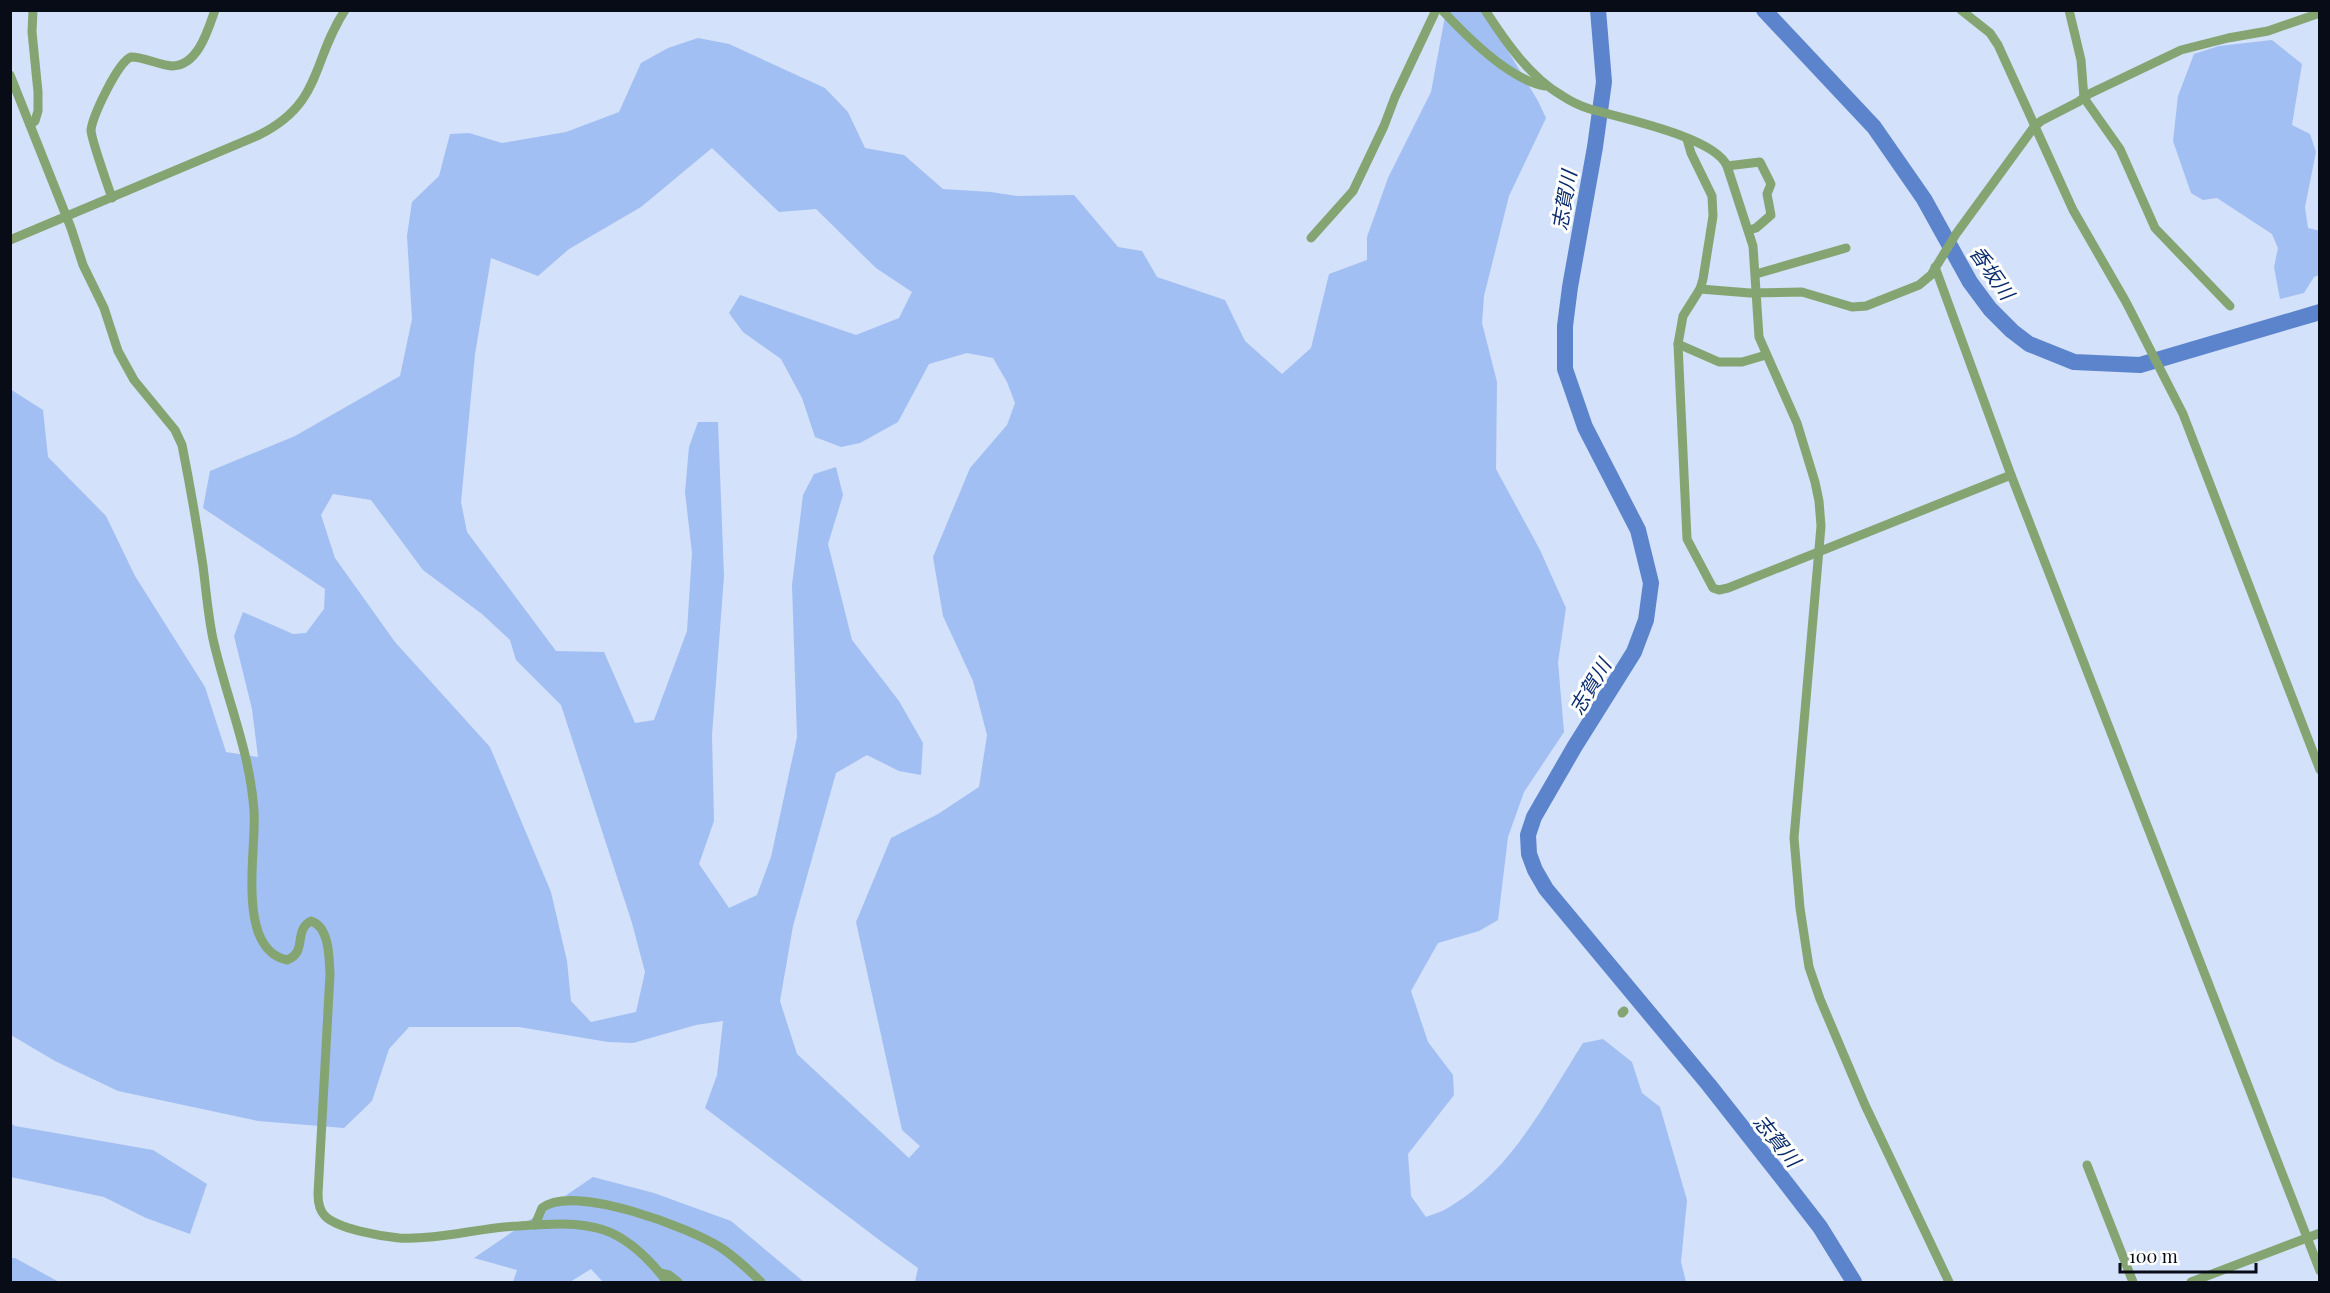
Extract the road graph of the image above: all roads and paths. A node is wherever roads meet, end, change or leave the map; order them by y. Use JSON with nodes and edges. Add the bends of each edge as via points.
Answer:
{"nodes":[{"id":1,"x":33,"y":10,"type":"edge"},
{"id":2,"x":215,"y":10,"type":"edge"},
{"id":3,"x":345,"y":10,"type":"edge"},
{"id":4,"x":1436,"y":10,"type":"edge"},
{"id":5,"x":1442,"y":10,"type":"edge"},
{"id":6,"x":1485,"y":10,"type":"edge"},
{"id":7,"x":1961,"y":10,"type":"edge"},
{"id":8,"x":2069,"y":10,"type":"edge"},
{"id":9,"x":2319,"y":13,"type":"edge"},
{"id":10,"x":10,"y":75,"type":"edge"},
{"id":11,"x":1549,"y":87,"type":"junction"},
{"id":12,"x":2084,"y":98,"type":"junction"},
{"id":13,"x":30,"y":125,"type":"junction"},
{"id":14,"x":2034,"y":127,"type":"junction"},
{"id":15,"x":1687,"y":139,"type":"junction"},
{"id":16,"x":1726,"y":166,"type":"junction"},
{"id":17,"x":112,"y":198,"type":"junction"},
{"id":18,"x":67,"y":217,"type":"junction"},
{"id":19,"x":1749,"y":230,"type":"junction"},
{"id":20,"x":1311,"y":238,"type":"dead end"},
{"id":21,"x":10,"y":240,"type":"edge"},
{"id":22,"x":1846,"y":248,"type":"dead end"},
{"id":23,"x":1936,"y":264,"type":"junction"},
{"id":24,"x":1756,"y":274,"type":"junction"},
{"id":25,"x":1700,"y":289,"type":"junction"},
{"id":26,"x":1756,"y":291,"type":"junction"},
{"id":27,"x":2230,"y":306,"type":"dead end"},
{"id":28,"x":1678,"y":344,"type":"junction"},
{"id":29,"x":1766,"y":355,"type":"junction"},
{"id":30,"x":2011,"y":475,"type":"junction"},
{"id":31,"x":1819,"y":551,"type":"junction"},
{"id":32,"x":2319,"y":770,"type":"edge"},
{"id":33,"x":2087,"y":1165,"type":"dead end"},
{"id":34,"x":535,"y":1225,"type":"junction"},
{"id":35,"x":2319,"y":1233,"type":"edge"},
{"id":36,"x":2307,"y":1238,"type":"junction"},
{"id":37,"x":2319,"y":1271,"type":"edge"},
{"id":38,"x":660,"y":1274,"type":"junction"},
{"id":39,"x":667,"y":1282,"type":"edge"},
{"id":40,"x":678,"y":1282,"type":"edge"},
{"id":41,"x":761,"y":1282,"type":"edge"},
{"id":42,"x":1949,"y":1282,"type":"edge"},
{"id":43,"x":2133,"y":1282,"type":"edge"},
{"id":44,"x":2191,"y":1282,"type":"edge"}],
"edges":[{"from":1,"to":13,"type":"street","via":[[38,111]]},
{"from":2,"to":17,"type":"street","via":[[187,63],[171,66],[131,57],[119,66],[91,131]]},
{"from":3,"to":17,"type":"street","via":[[308,93],[286,119],[260,135]]},
{"from":4,"to":20,"type":"street","via":[[1353,190]]},
{"from":5,"to":11,"type":"street","via":[[1472,42],[1509,69]]},
{"from":6,"to":11,"type":"street","via":[[1512,48]]},
{"from":7,"to":14,"type":"street","via":[[1990,33],[1998,45]]},
{"from":8,"to":12,"type":"street","via":[[2081,60]]},
{"from":9,"to":12,"type":"street","via":[[2268,31],[2181,50]]},
{"from":10,"to":13,"type":"street"},
{"from":11,"to":15,"type":"street","via":[[1588,109]]},
{"from":12,"to":14,"type":"street"},
{"from":12,"to":27,"type":"street","via":[[2120,149],[2155,228]]},
{"from":13,"to":18,"type":"street"},
{"from":14,"to":23,"type":"street"},
{"from":14,"to":32,"type":"street","via":[[2073,210],[2146,339],[2183,414]]},
{"from":15,"to":16,"type":"street","via":[[1715,151]]},
{"from":15,"to":25,"type":"street","via":[[1714,206]]},
{"from":16,"to":19,"type":"street"},
{"from":16,"to":19,"type":"street","via":[[1760,162],[1771,184],[1767,194],[1771,215]]},
{"from":17,"to":18,"type":"street"},
{"from":18,"to":21,"type":"street"},
{"from":18,"to":34,"type":"street","via":[[128,370],[175,430],[182,445],[213,638],[252,787],[252,892],[258,933],[272,954],[286,960],[298,952],[303,929],[311,921],[320,927],[326,942],[330,975],[320,1210],[349,1227],[399,1238]]},
{"from":19,"to":24,"type":"street"},
{"from":22,"to":24,"type":"street"},
{"from":23,"to":26,"type":"street","via":[[1919,285],[1866,306],[1852,307],[1802,292]]},
{"from":23,"to":30,"type":"street"},
{"from":24,"to":26,"type":"street"},
{"from":25,"to":26,"type":"street"},
{"from":25,"to":28,"type":"street","via":[[1683,316]]},
{"from":26,"to":29,"type":"street","via":[[1758,332]]},
{"from":28,"to":29,"type":"street","via":[[1719,362],[1742,362]]},
{"from":28,"to":31,"type":"street","via":[[1687,539],[1713,588],[1728,588]]},
{"from":29,"to":31,"type":"street","via":[[1797,423],[1815,482],[1821,510]]},
{"from":30,"to":31,"type":"street"},
{"from":30,"to":36,"type":"street"},
{"from":31,"to":42,"type":"street","via":[[1794,838],[1809,967],[1865,1105]]},
{"from":33,"to":43,"type":"street"},
{"from":34,"to":38,"type":"street","via":[[603,1229],[630,1244]]},
{"from":34,"to":41,"type":"street","via":[[542,1208],[559,1200],[574,1199],[639,1213],[722,1248]]},
{"from":35,"to":36,"type":"street"},
{"from":36,"to":37,"type":"street"},
{"from":36,"to":44,"type":"street"},
{"from":38,"to":39,"type":"street"},
{"from":38,"to":40,"type":"street"}]}
